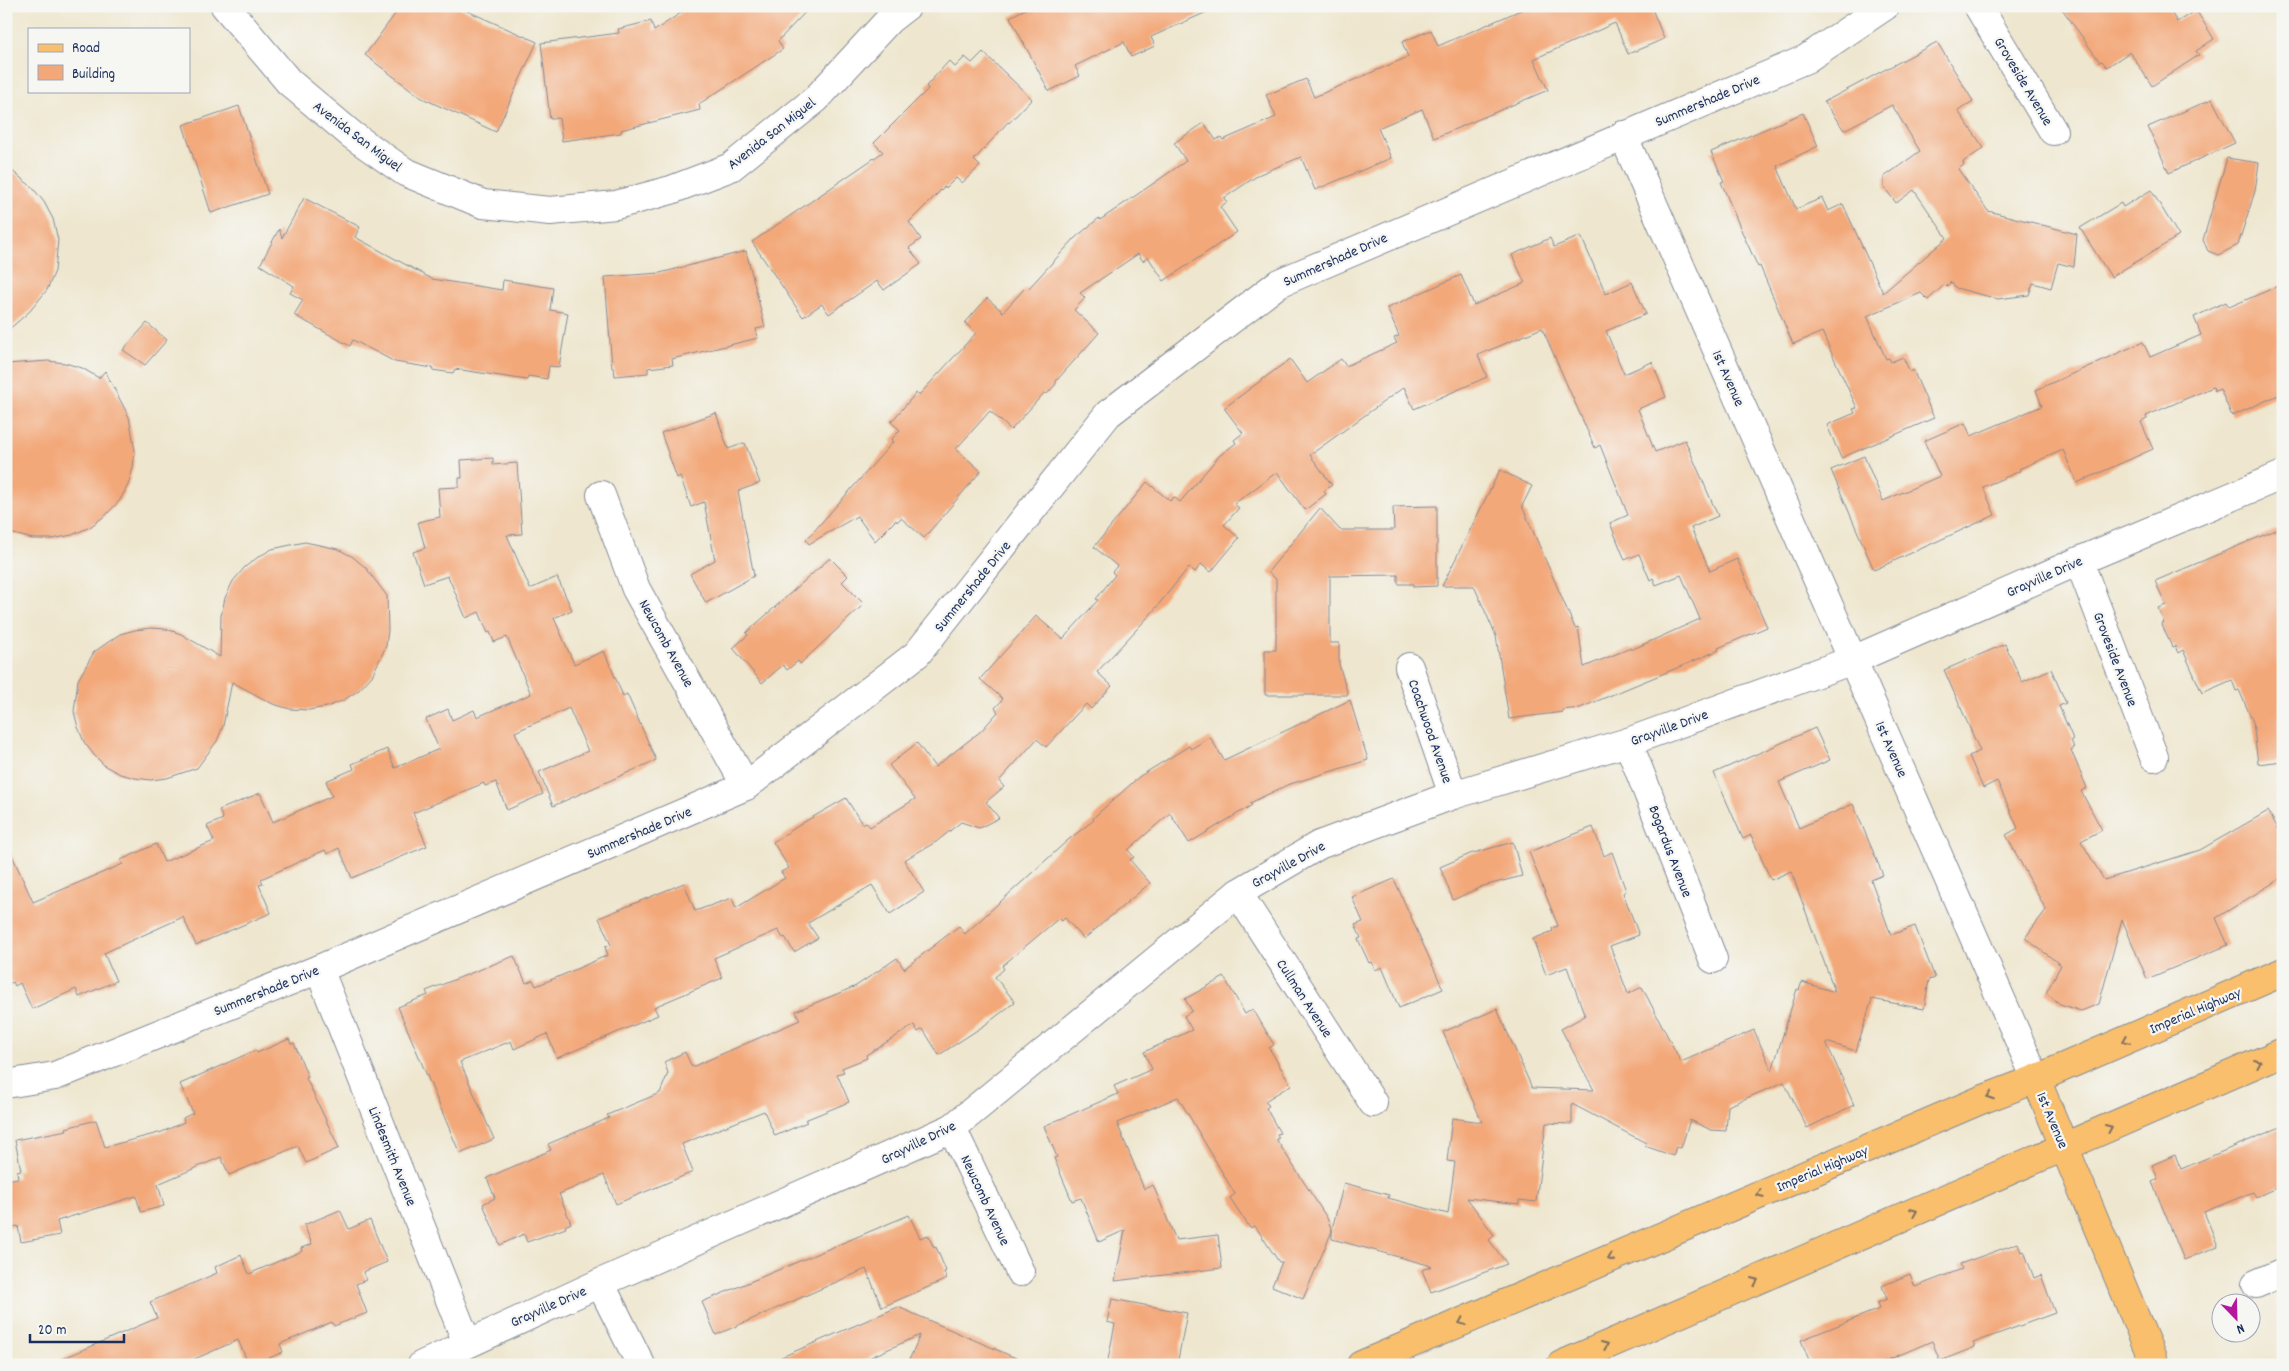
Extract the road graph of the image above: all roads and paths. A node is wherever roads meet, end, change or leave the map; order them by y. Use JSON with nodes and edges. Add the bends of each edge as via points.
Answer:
{"nodes":[{"id":1,"x":225,"y":6,"type":"edge"},
{"id":2,"x":907,"y":6,"type":"edge"},
{"id":3,"x":1885,"y":6,"type":"edge"},
{"id":4,"x":1978,"y":6,"type":"edge"},
{"id":5,"x":2054,"y":131,"type":"dead end"},
{"id":6,"x":1623,"y":135,"type":"junction"},
{"id":7,"x":2283,"y":475,"type":"edge"},
{"id":8,"x":601,"y":495,"type":"dead end"},
{"id":9,"x":2078,"y":561,"type":"junction"},
{"id":10,"x":1853,"y":660,"type":"junction"},
{"id":11,"x":1409,"y":667,"type":"dead end"},
{"id":12,"x":1628,"y":742,"type":"junction"},
{"id":13,"x":2154,"y":757,"type":"dead end"},
{"id":14,"x":746,"y":786,"type":"junction"},
{"id":15,"x":1453,"y":795,"type":"junction"},
{"id":16,"x":1238,"y":892,"type":"junction"},
{"id":17,"x":1713,"y":959,"type":"dead end"},
{"id":18,"x":319,"y":969,"type":"junction"},
{"id":19,"x":2283,"y":972,"type":"edge"},
{"id":20,"x":2283,"y":1052,"type":"edge"},
{"id":21,"x":2036,"y":1079,"type":"junction"},
{"id":22,"x":6,"y":1084,"type":"edge"},
{"id":23,"x":1372,"y":1104,"type":"dead end"},
{"id":24,"x":952,"y":1128,"type":"junction"},
{"id":25,"x":2064,"y":1147,"type":"junction"},
{"id":26,"x":1020,"y":1272,"type":"dead end"},
{"id":27,"x":2283,"y":1272,"type":"edge"},
{"id":28,"x":600,"y":1282,"type":"junction"},
{"id":29,"x":2256,"y":1284,"type":"dead end"},
{"id":30,"x":467,"y":1343,"type":"junction"},
{"id":31,"x":422,"y":1365,"type":"edge"},
{"id":32,"x":641,"y":1365,"type":"edge"},
{"id":33,"x":1361,"y":1365,"type":"edge"},
{"id":34,"x":1560,"y":1365,"type":"edge"},
{"id":35,"x":2155,"y":1365,"type":"edge"}],
"edges":[{"from":1,"to":2,"type":"street","name":"Avenida San Miguel","via":[[289,82],[352,135],[405,172],[483,204],[550,211],[616,205],[671,190],[731,167],[816,100],[889,20]]},
{"from":3,"to":6,"type":"street","name":"Summershade Drive","via":[[1806,59]]},
{"from":4,"to":5,"type":"street","name":"Groveside Avenue"},
{"from":6,"to":10,"type":"street","name":"1st Avenue"},
{"from":6,"to":14,"type":"street","name":"Summershade Drive","via":[[1280,282],[1108,414],[917,654]]},
{"from":7,"to":9,"type":"street","name":"Grayville Drive"},
{"from":8,"to":14,"type":"street","name":"Newcomb Avenue","via":[[636,589]]},
{"from":9,"to":10,"type":"street","name":"Grayville Drive"},
{"from":9,"to":13,"type":"street","name":"Groveside Avenue"},
{"from":10,"to":12,"type":"street","name":"Grayville Drive"},
{"from":10,"to":21,"type":"street","name":"1st Avenue"},
{"from":11,"to":15,"type":"street","name":"Coachwood Avenue"},
{"from":12,"to":15,"type":"street","name":"Grayville Drive"},
{"from":12,"to":17,"type":"street","name":"Bogardus Avenue"},
{"from":14,"to":18,"type":"street","name":"Summershade Drive"},
{"from":15,"to":16,"type":"street","name":"Grayville Drive","via":[[1319,844]]},
{"from":16,"to":23,"type":"street","name":"Cullman Avenue"},
{"from":16,"to":24,"type":"street","name":"Grayville Drive"},
{"from":18,"to":22,"type":"street","name":"Summershade Drive","via":[[55,1076]]},
{"from":18,"to":30,"type":"street","name":"Lindesmith Avenue"},
{"from":19,"to":21,"type":"main road","name":"Imperial Highway","one_way":true},
{"from":25,"to":20,"type":"main road","one_way":true},
{"from":21,"to":25,"type":"main road","name":"1st Avenue"},
{"from":21,"to":33,"type":"main road","name":"Imperial Highway","one_way":true},
{"from":24,"to":26,"type":"street","name":"Newcomb Avenue"},
{"from":24,"to":28,"type":"street","name":"Grayville Drive"},
{"from":34,"to":25,"type":"main road","one_way":true},
{"from":25,"to":35,"type":"main road","name":"1st Avenue"},
{"from":27,"to":29,"type":"street"},
{"from":28,"to":30,"type":"street","name":"Grayville Drive"},
{"from":28,"to":32,"type":"street"},
{"from":30,"to":31,"type":"street","name":"Grayville Drive"}]}
